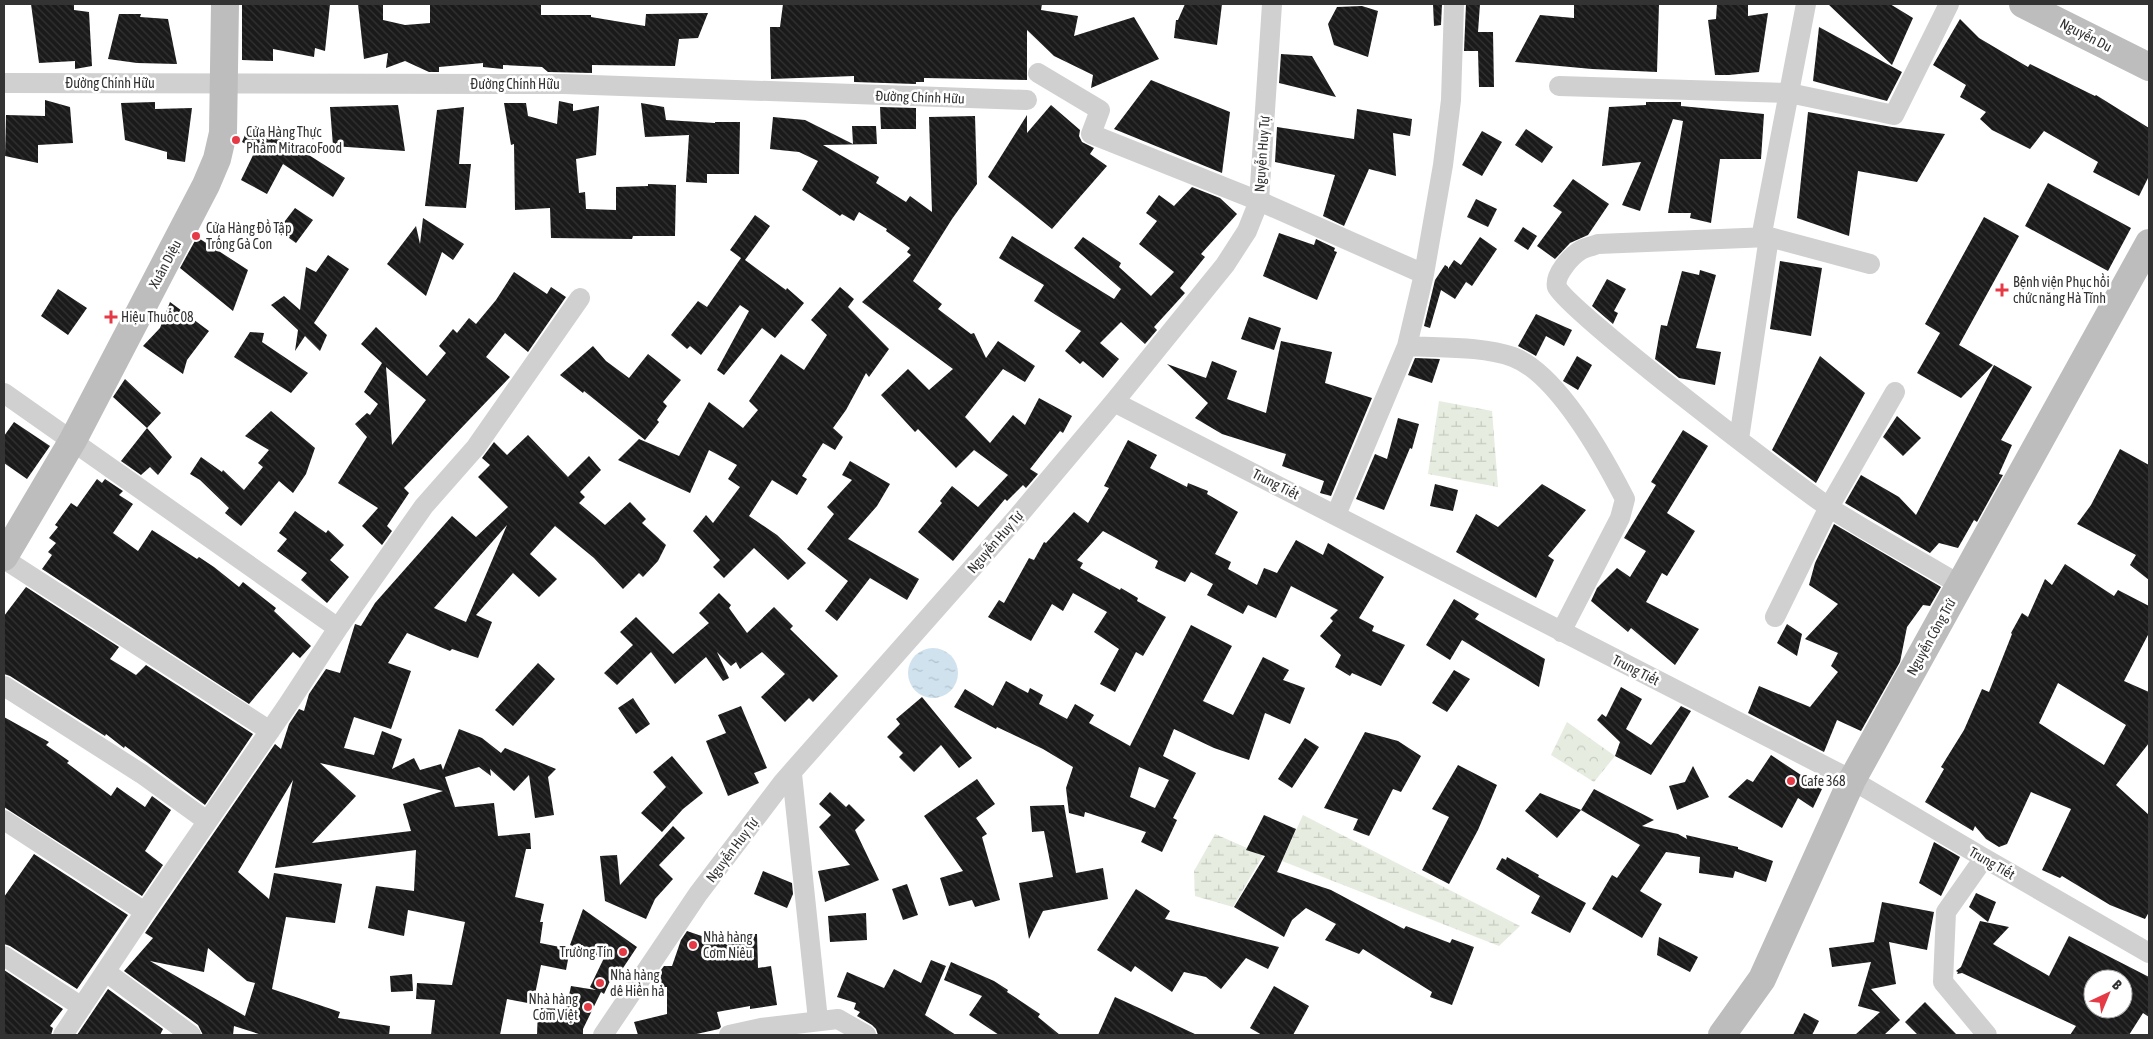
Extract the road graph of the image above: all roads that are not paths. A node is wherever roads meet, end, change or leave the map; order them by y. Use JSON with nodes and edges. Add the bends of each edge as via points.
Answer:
{"nodes":[{"id":1,"x":225,"y":4,"type":"edge"},
{"id":2,"x":1272,"y":4,"type":"edge"},
{"id":3,"x":1454,"y":4,"type":"edge"},
{"id":4,"x":1806,"y":4,"type":"edge"},
{"id":5,"x":1949,"y":4,"type":"edge"},
{"id":6,"x":2023,"y":4,"type":"edge"},
{"id":7,"x":2149,"y":67,"type":"edge"},
{"id":8,"x":1038,"y":73,"type":"dead end"},
{"id":9,"x":4,"y":83,"type":"edge"},
{"id":10,"x":225,"y":83,"type":"junction"},
{"id":11,"x":1560,"y":86,"type":"dead end"},
{"id":12,"x":1789,"y":93,"type":"junction"},
{"id":13,"x":1027,"y":100,"type":"dead end"},
{"id":14,"x":1259,"y":202,"type":"junction"},
{"id":15,"x":1766,"y":238,"type":"junction"},
{"id":16,"x":2149,"y":243,"type":"edge"},
{"id":17,"x":1870,"y":264,"type":"dead end"},
{"id":18,"x":1424,"y":274,"type":"junction"},
{"id":19,"x":580,"y":298,"type":"dead end"},
{"id":20,"x":1407,"y":346,"type":"junction"},
{"id":21,"x":1895,"y":392,"type":"dead end"},
{"id":22,"x":4,"y":393,"type":"edge"},
{"id":23,"x":1114,"y":402,"type":"junction"},
{"id":24,"x":1739,"y":439,"type":"junction"},
{"id":25,"x":73,"y":440,"type":"junction"},
{"id":26,"x":1829,"y":507,"type":"junction"},
{"id":27,"x":1336,"y":515,"type":"junction"},
{"id":28,"x":4,"y":558,"type":"edge"},
{"id":29,"x":1960,"y":585,"type":"junction"},
{"id":30,"x":1775,"y":617,"type":"dead end"},
{"id":31,"x":338,"y":628,"type":"junction"},
{"id":32,"x":1561,"y":632,"type":"junction"},
{"id":33,"x":4,"y":686,"type":"edge"},
{"id":34,"x":270,"y":731,"type":"junction"},
{"id":35,"x":792,"y":774,"type":"junction"},
{"id":36,"x":1852,"y":780,"type":"junction"},
{"id":37,"x":4,"y":820,"type":"edge"},
{"id":38,"x":207,"y":822,"type":"junction"},
{"id":39,"x":1984,"y":858,"type":"junction"},
{"id":40,"x":144,"y":912,"type":"junction"},
{"id":41,"x":2149,"y":953,"type":"edge"},
{"id":42,"x":4,"y":956,"type":"edge"},
{"id":43,"x":106,"y":972,"type":"junction"},
{"id":44,"x":82,"y":1007,"type":"junction"},
{"id":45,"x":818,"y":1020,"type":"junction"},
{"id":46,"x":63,"y":1035,"type":"edge"},
{"id":47,"x":191,"y":1035,"type":"edge"},
{"id":48,"x":603,"y":1035,"type":"edge"},
{"id":49,"x":729,"y":1035,"type":"edge"},
{"id":50,"x":866,"y":1035,"type":"edge"},
{"id":51,"x":1722,"y":1035,"type":"edge"},
{"id":52,"x":1987,"y":1035,"type":"edge"}],
"edges":[{"from":1,"to":10,"type":"main road","name":"Xuân Diệu"},
{"from":2,"to":14,"type":"street","name":"Nguyễn Huy Tự"},
{"from":3,"to":18,"type":"street","via":[[1451,100]]},
{"from":4,"to":12,"type":"street"},
{"from":5,"to":12,"type":"street","via":[[1894,114]]},
{"from":6,"to":7,"type":"main road","name":"Nguyễn Du"},
{"from":8,"to":14,"type":"street","via":[[1100,110],[1091,134]]},
{"from":9,"to":10,"type":"street","name":"Đường Chính Hữu"},
{"from":10,"to":13,"type":"street","name":"Đường Chính Hữu","via":[[564,84]]},
{"from":10,"to":25,"type":"main road","name":"Xuân Diệu","via":[[223,133],[206,185]]},
{"from":11,"to":12,"type":"street"},
{"from":12,"to":15,"type":"street"},
{"from":14,"to":18,"type":"street"},
{"from":14,"to":23,"type":"street","name":"Nguyễn Huy Tự","via":[[1247,231],[1225,265]]},
{"from":15,"to":17,"type":"street"},
{"from":15,"to":24,"type":"street"},
{"from":15,"to":24,"type":"street","via":[[1598,244],[1576,253],[1557,280],[1560,292],[1568,302]]},
{"from":16,"to":29,"type":"main road","name":"Nguyễn Công Trứ"},
{"from":18,"to":20,"type":"street"},
{"from":19,"to":31,"type":"street","via":[[476,447],[424,506]]},
{"from":20,"to":27,"type":"street"},
{"from":20,"to":32,"type":"street","via":[[1490,352],[1514,357],[1528,365],[1557,391],[1586,431],[1625,499],[1620,518]]},
{"from":21,"to":26,"type":"street"},
{"from":22,"to":25,"type":"street"},
{"from":23,"to":27,"type":"street","name":"Trung Tiết"},
{"from":23,"to":35,"type":"street","name":"Nguyễn Huy Tự"},
{"from":24,"to":26,"type":"street"},
{"from":25,"to":28,"type":"main road","name":"Xuân Diệu"},
{"from":25,"to":31,"type":"street"},
{"from":26,"to":29,"type":"street"},
{"from":26,"to":30,"type":"street"},
{"from":27,"to":32,"type":"street","name":"Trung Tiết"},
{"from":28,"to":34,"type":"street"},
{"from":29,"to":36,"type":"main road","name":"Nguyễn Công Trứ"},
{"from":31,"to":34,"type":"street"},
{"from":32,"to":36,"type":"street","name":"Trung Tiết"},
{"from":33,"to":38,"type":"street","via":[[142,774]]},
{"from":34,"to":38,"type":"street"},
{"from":35,"to":45,"type":"street"},
{"from":35,"to":48,"type":"street","name":"Nguyễn Huy Tự","via":[[698,894]]},
{"from":36,"to":39,"type":"street","name":"Trung Tiết"},
{"from":36,"to":51,"type":"main road","name":"Nguyễn Công Trứ","via":[[1762,979]]},
{"from":37,"to":40,"type":"street"},
{"from":38,"to":40,"type":"street"},
{"from":39,"to":41,"type":"street","name":"Trung Tiết"},
{"from":39,"to":52,"type":"street","via":[[1946,912],[1943,982]]},
{"from":40,"to":43,"type":"street"},
{"from":42,"to":44,"type":"street"},
{"from":43,"to":44,"type":"street"},
{"from":43,"to":47,"type":"street"},
{"from":44,"to":46,"type":"street"},
{"from":45,"to":49,"type":"street"},
{"from":45,"to":50,"type":"street","via":[[838,1018]]}]}
